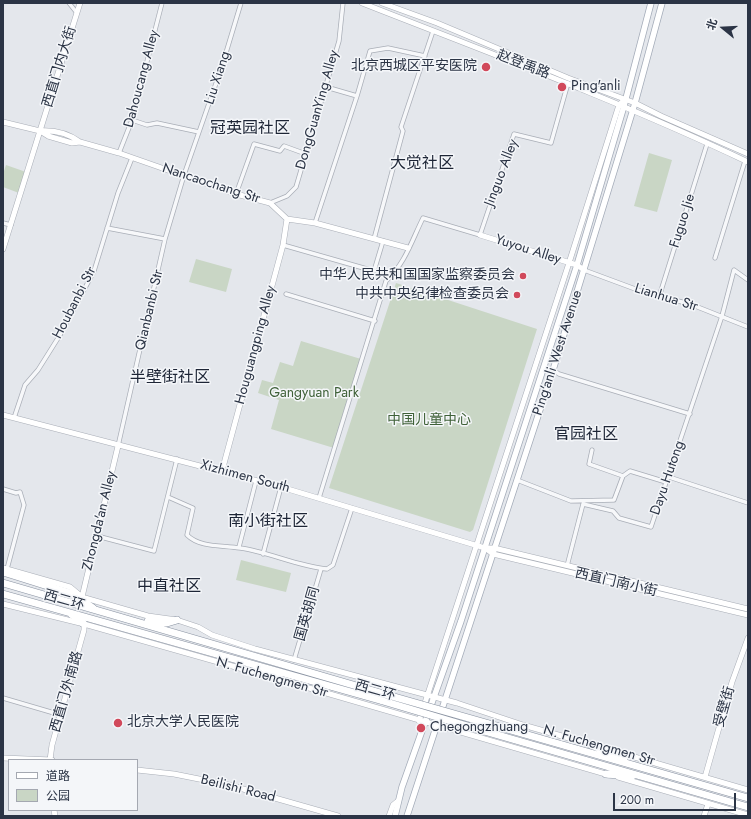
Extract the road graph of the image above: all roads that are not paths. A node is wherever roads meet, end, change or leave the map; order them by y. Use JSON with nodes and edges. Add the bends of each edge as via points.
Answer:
{"nodes":[{"id":1,"x":69,"y":3,"type":"edge"},
{"id":2,"x":80,"y":3,"type":"edge"},
{"id":3,"x":162,"y":3,"type":"edge"},
{"id":4,"x":241,"y":3,"type":"edge"},
{"id":5,"x":343,"y":3,"type":"edge"},
{"id":6,"x":362,"y":3,"type":"edge"},
{"id":7,"x":382,"y":3,"type":"edge"},
{"id":8,"x":651,"y":3,"type":"edge"},
{"id":9,"x":662,"y":3,"type":"edge"},
{"id":10,"x":77,"y":13,"type":"junction"},
{"id":11,"x":433,"y":31,"type":"junction"},
{"id":12,"x":425,"y":56,"type":"junction"},
{"id":13,"x":568,"y":82,"type":"junction"},
{"id":14,"x":326,"y":87,"type":"junction"},
{"id":15,"x":357,"y":96,"type":"junction"},
{"id":16,"x":625,"y":99,"type":"junction"},
{"id":17,"x":635,"y":103,"type":"junction"},
{"id":18,"x":621,"y":105,"type":"junction"},
{"id":19,"x":633,"y":110,"type":"junction"},
{"id":20,"x":132,"y":120,"type":"junction"},
{"id":21,"x":3,"y":122,"type":"edge"},
{"id":22,"x":40,"y":131,"type":"junction"},
{"id":23,"x":199,"y":132,"type":"junction"},
{"id":24,"x":707,"y":144,"type":"junction"},
{"id":25,"x":119,"y":153,"type":"junction"},
{"id":26,"x":306,"y":154,"type":"junction"},
{"id":27,"x":748,"y":154,"type":"edge"},
{"id":28,"x":132,"y":158,"type":"junction"},
{"id":29,"x":746,"y":162,"type":"edge"},
{"id":30,"x":184,"y":175,"type":"junction"},
{"id":31,"x":236,"y":194,"type":"junction"},
{"id":32,"x":270,"y":203,"type":"junction"},
{"id":33,"x":287,"y":219,"type":"junction"},
{"id":34,"x":3,"y":222,"type":"edge"},
{"id":35,"x":316,"y":223,"type":"junction"},
{"id":36,"x":12,"y":225,"type":"junction"},
{"id":37,"x":107,"y":228,"type":"junction"},
{"id":38,"x":480,"y":235,"type":"junction"},
{"id":39,"x":165,"y":239,"type":"junction"},
{"id":40,"x":374,"y":239,"type":"junction"},
{"id":41,"x":383,"y":241,"type":"junction"},
{"id":42,"x":283,"y":245,"type":"junction"},
{"id":43,"x":408,"y":248,"type":"junction"},
{"id":44,"x":3,"y":249,"type":"edge"},
{"id":45,"x":715,"y":258,"type":"dead end"},
{"id":46,"x":569,"y":263,"type":"junction"},
{"id":47,"x":577,"y":265,"type":"junction"},
{"id":48,"x":584,"y":270,"type":"junction"},
{"id":49,"x":748,"y":280,"type":"edge"},
{"id":50,"x":286,"y":294,"type":"dead end"},
{"id":51,"x":659,"y":297,"type":"junction"},
{"id":52,"x":722,"y":316,"type":"junction"},
{"id":53,"x":375,"y":321,"type":"junction"},
{"id":54,"x":748,"y":327,"type":"edge"},
{"id":55,"x":553,"y":370,"type":"junction"},
{"id":56,"x":690,"y":414,"type":"junction"},
{"id":57,"x":3,"y":415,"type":"edge"},
{"id":58,"x":14,"y":418,"type":"junction"},
{"id":59,"x":118,"y":446,"type":"junction"},
{"id":60,"x":592,"y":450,"type":"dead end"},
{"id":61,"x":177,"y":459,"type":"junction"},
{"id":62,"x":222,"y":471,"type":"junction"},
{"id":63,"x":622,"y":476,"type":"junction"},
{"id":64,"x":669,"y":477,"type":"junction"},
{"id":65,"x":256,"y":480,"type":"junction"},
{"id":66,"x":516,"y":480,"type":"junction"},
{"id":67,"x":666,"y":482,"type":"junction"},
{"id":68,"x":281,"y":487,"type":"junction"},
{"id":69,"x":3,"y":489,"type":"edge"},
{"id":70,"x":168,"y":497,"type":"junction"},
{"id":71,"x":319,"y":498,"type":"junction"},
{"id":72,"x":748,"y":503,"type":"edge"},
{"id":73,"x":352,"y":507,"type":"junction"},
{"id":74,"x":97,"y":536,"type":"junction"},
{"id":75,"x":477,"y":546,"type":"junction"},
{"id":76,"x":239,"y":547,"type":"junction"},
{"id":77,"x":485,"y":548,"type":"junction"},
{"id":78,"x":494,"y":548,"type":"junction"},
{"id":79,"x":263,"y":554,"type":"junction"},
{"id":80,"x":493,"y":554,"type":"junction"},
{"id":81,"x":566,"y":568,"type":"junction"},
{"id":82,"x":322,"y":569,"type":"junction"},
{"id":83,"x":4,"y":570,"type":"edge"},
{"id":84,"x":3,"y":583,"type":"edge"},
{"id":85,"x":3,"y":594,"type":"edge"},
{"id":86,"x":83,"y":599,"type":"junction"},
{"id":87,"x":3,"y":604,"type":"edge"},
{"id":88,"x":748,"y":609,"type":"edge"},
{"id":89,"x":98,"y":611,"type":"junction"},
{"id":90,"x":68,"y":612,"type":"junction"},
{"id":91,"x":748,"y":615,"type":"edge"},
{"id":92,"x":177,"y":620,"type":"junction"},
{"id":93,"x":131,"y":621,"type":"junction"},
{"id":94,"x":84,"y":624,"type":"junction"},
{"id":95,"x":748,"y":638,"type":"edge"},
{"id":96,"x":236,"y":659,"type":"junction"},
{"id":97,"x":294,"y":660,"type":"junction"},
{"id":98,"x":280,"y":679,"type":"junction"},
{"id":99,"x":428,"y":696,"type":"junction"},
{"id":100,"x":384,"y":697,"type":"junction"},
{"id":101,"x":3,"y":698,"type":"edge"},
{"id":102,"x":435,"y":698,"type":"junction"},
{"id":103,"x":445,"y":700,"type":"junction"},
{"id":104,"x":61,"y":715,"type":"junction"},
{"id":105,"x":422,"y":722,"type":"junction"},
{"id":106,"x":437,"y":726,"type":"junction"},
{"id":107,"x":587,"y":743,"type":"junction"},
{"id":108,"x":3,"y":758,"type":"edge"},
{"id":109,"x":26,"y":759,"type":"edge"},
{"id":110,"x":50,"y":759,"type":"edge"},
{"id":111,"x":138,"y":770,"type":"edge"},
{"id":112,"x":606,"y":774,"type":"junction"},
{"id":113,"x":651,"y":774,"type":"junction"},
{"id":114,"x":705,"y":777,"type":"junction"},
{"id":115,"x":748,"y":790,"type":"edge"},
{"id":116,"x":748,"y":798,"type":"edge"},
{"id":117,"x":398,"y":801,"type":"junction"},
{"id":118,"x":708,"y":804,"type":"junction"},
{"id":119,"x":747,"y":807,"type":"edge"},
{"id":120,"x":748,"y":815,"type":"edge"},
{"id":121,"x":338,"y":816,"type":"edge"},
{"id":122,"x":389,"y":816,"type":"edge"},
{"id":123,"x":395,"y":816,"type":"edge"},
{"id":124,"x":407,"y":816,"type":"edge"},
{"id":125,"x":704,"y":816,"type":"edge"}],
"edges":[{"from":1,"to":10,"type":"street"},
{"from":2,"to":10,"type":"street","name":"西直门内大街"},
{"from":3,"to":20,"type":"street","name":"Dahoucang Alley"},
{"from":4,"to":23,"type":"street","name":"Liu Xiang"},
{"from":5,"to":14,"type":"street","name":"DongGuanYing Alley","via":[[339,41]]},
{"from":6,"to":11,"type":"street","name":"赵登禹路"},
{"from":7,"to":16,"type":"street"},
{"from":8,"to":16,"type":"main road","name":"Ping'anli West Avenue"},
{"from":9,"to":17,"type":"main road","name":"Ping'anli West Avenue"},
{"from":10,"to":22,"type":"street","name":"西直门内大街"},
{"from":11,"to":12,"type":"street"},
{"from":11,"to":13,"type":"street","name":"赵登禹路"},
{"from":12,"to":15,"type":"street","via":[[388,48],[370,51]]},
{"from":12,"to":40,"type":"street","via":[[401,128],[403,131]]},
{"from":13,"to":18,"type":"street","name":"赵登禹路"},
{"from":13,"to":38,"type":"street","name":"Jinguo Alley","via":[[550,143],[514,134]]},
{"from":14,"to":15,"type":"street"},
{"from":14,"to":26,"type":"street","name":"DongGuanYing Alley"},
{"from":15,"to":35,"type":"street"},
{"from":16,"to":17,"type":"street"},
{"from":16,"to":18,"type":"main road","name":"Ping'anli West Avenue"},
{"from":17,"to":19,"type":"main road","name":"Ping'anli West Avenue"},
{"from":17,"to":27,"type":"street"},
{"from":18,"to":19,"type":"street","name":"赵登禹路"},
{"from":18,"to":46,"type":"street"},
{"from":18,"to":47,"type":"main road","name":"Ping'anli West Avenue"},
{"from":19,"to":24,"type":"street","name":"赵登禹路"},
{"from":19,"to":48,"type":"main road","name":"Ping'anli West Avenue"},
{"from":20,"to":23,"type":"street","via":[[147,125],[157,123]]},
{"from":20,"to":25,"type":"street","name":"Dahoucang Alley"},
{"from":21,"to":22,"type":"street","name":"Nancaochang Str"},
{"from":22,"to":25,"type":"street","name":"Nancaochang Str","via":[[72,143],[80,142]]},
{"from":22,"to":36,"type":"street","name":"西直门内大街"},
{"from":23,"to":30,"type":"street","name":"Liu Xiang"},
{"from":24,"to":29,"type":"street","name":"赵登禹路"},
{"from":24,"to":51,"type":"street","name":"Fuguo Jie"},
{"from":25,"to":28,"type":"street","name":"Nancaochang Str"},
{"from":26,"to":31,"type":"street","via":[[284,146],[280,151],[254,144]]},
{"from":26,"to":32,"type":"street","name":"DongGuanYing Alley","via":[[296,187],[287,196]]},
{"from":28,"to":30,"type":"street","name":"Nancaochang Str"},
{"from":28,"to":37,"type":"street","name":"Houbanbi Str"},
{"from":29,"to":45,"type":"street"},
{"from":30,"to":31,"type":"street","name":"Nancaochang Str"},
{"from":30,"to":39,"type":"street","name":"Qianbanbi Str"},
{"from":31,"to":32,"type":"street","name":"Nancaochang Str"},
{"from":32,"to":33,"type":"street","name":"Nancaochang Str"},
{"from":33,"to":35,"type":"street"},
{"from":33,"to":42,"type":"street","name":"Houguangping Alley"},
{"from":34,"to":36,"type":"street"},
{"from":35,"to":40,"type":"street"},
{"from":36,"to":44,"type":"street","name":"西直门内大街"},
{"from":37,"to":39,"type":"street"},
{"from":37,"to":58,"type":"street","name":"Houbanbi Str","via":[[94,271],[60,335],[38,370],[25,384]]},
{"from":38,"to":43,"type":"street","via":[[423,218]]},
{"from":38,"to":46,"type":"street","name":"Yuyou Alley"},
{"from":39,"to":59,"type":"street","name":"Qianbanbi Str"},
{"from":40,"to":41,"type":"street"},
{"from":41,"to":42,"type":"street","via":[[374,271]]},
{"from":41,"to":43,"type":"street"},
{"from":42,"to":62,"type":"street","name":"Houguangping Alley"},
{"from":43,"to":53,"type":"street","via":[[400,266],[386,281]]},
{"from":46,"to":47,"type":"street","name":"Yuyou Alley"},
{"from":46,"to":75,"type":"street"},
{"from":47,"to":48,"type":"street"},
{"from":47,"to":77,"type":"main road","name":"Ping'anli West Avenue"},
{"from":48,"to":51,"type":"street","name":"Lianhua Str"},
{"from":48,"to":55,"type":"main road","name":"Ping'anli West Avenue"},
{"from":49,"to":52,"type":"street","name":"Dayu Hutong","via":[[734,270]]},
{"from":50,"to":53,"type":"street"},
{"from":51,"to":52,"type":"street","name":"Lianhua Str","via":[[690,304]]},
{"from":52,"to":54,"type":"street","name":"Lianhua Str"},
{"from":52,"to":56,"type":"street","name":"Dayu Hutong"},
{"from":53,"to":71,"type":"street"},
{"from":55,"to":56,"type":"street"},
{"from":55,"to":66,"type":"main road","name":"Ping'anli West Avenue"},
{"from":56,"to":64,"type":"street","name":"Dayu Hutong"},
{"from":57,"to":58,"type":"street","name":"Xizhimen South"},
{"from":58,"to":59,"type":"street","name":"Xizhimen South"},
{"from":59,"to":61,"type":"street","name":"Xizhimen South"},
{"from":59,"to":74,"type":"street","name":"Zhongda'an Alley"},
{"from":60,"to":63,"type":"street","via":[[589,464]]},
{"from":61,"to":62,"type":"street","name":"Xizhimen South"},
{"from":61,"to":70,"type":"street"},
{"from":62,"to":65,"type":"street","name":"Xizhimen South"},
{"from":63,"to":66,"type":"street","via":[[614,500],[571,501]]},
{"from":63,"to":67,"type":"street","via":[[630,471]]},
{"from":64,"to":67,"type":"street","name":"Dayu Hutong"},
{"from":64,"to":72,"type":"street"},
{"from":65,"to":68,"type":"street","name":"Xizhimen South"},
{"from":65,"to":76,"type":"street"},
{"from":66,"to":78,"type":"main road","name":"Ping'anli West Avenue"},
{"from":67,"to":81,"type":"street","name":"Dayu Hutong","via":[[651,527],[618,518],[613,511],[583,504]]},
{"from":68,"to":71,"type":"street","name":"Xizhimen South"},
{"from":68,"to":79,"type":"street"},
{"from":69,"to":83,"type":"street","via":[[16,494],[20,492],[24,505]]},
{"from":70,"to":74,"type":"street","via":[[154,551]]},
{"from":70,"to":76,"type":"street","via":[[193,508],[187,535],[192,540],[222,547]]},
{"from":71,"to":73,"type":"street","name":"Xizhimen South"},
{"from":73,"to":75,"type":"street","name":"Xizhimen South"},
{"from":73,"to":82,"type":"street","via":[[333,565]]},
{"from":74,"to":86,"type":"street","name":"Zhongda'an Alley"},
{"from":75,"to":77,"type":"street","name":"Xizhimen South"},
{"from":75,"to":99,"type":"street"},
{"from":76,"to":79,"type":"street"},
{"from":77,"to":78,"type":"street"},
{"from":77,"to":80,"type":"street","name":"西直门南小街"},
{"from":77,"to":102,"type":"main road","name":"Ping'anli West Avenue"},
{"from":78,"to":80,"type":"main road","name":"Ping'anli West Avenue"},
{"from":78,"to":81,"type":"street"},
{"from":79,"to":82,"type":"street"},
{"from":80,"to":81,"type":"street","name":"西直门南小街"},
{"from":80,"to":103,"type":"main road","name":"Ping'anli West Avenue"},
{"from":81,"to":88,"type":"street"},
{"from":81,"to":91,"type":"street","name":"西直门南小街"},
{"from":82,"to":97,"type":"street","name":"国英胡同"},
{"from":83,"to":86,"type":"highway"},
{"from":83,"to":86,"type":"street","name":"N. Fuchengmen Str","via":[[72,588]]},
{"from":84,"to":89,"type":"highway","name":"西二环"},
{"from":85,"to":90,"type":"highway","name":"西二环"},
{"from":86,"to":89,"type":"highway"},
{"from":86,"to":92,"type":"street","name":"N. Fuchengmen Str","via":[[148,616]]},
{"from":87,"to":94,"type":"street","name":"N. Fuchengmen Str"},
{"from":89,"to":93,"type":"highway","name":"西二环"},
{"from":90,"to":94,"type":"highway"},
{"from":90,"to":96,"type":"highway","name":"西二环"},
{"from":92,"to":93,"type":"highway","via":[[167,623]]},
{"from":92,"to":97,"type":"street","name":"N. Fuchengmen Str","via":[[212,635]]},
{"from":93,"to":100,"type":"highway","name":"西二环"},
{"from":94,"to":98,"type":"street","name":"N. Fuchengmen Str"},
{"from":94,"to":104,"type":"street","name":"西直门外南路"},
{"from":95,"to":114,"type":"street","name":"受壁街","via":[[732,682]]},
{"from":96,"to":98,"type":"highway"},
{"from":96,"to":100,"type":"highway","name":"西二环"},
{"from":97,"to":99,"type":"street","name":"N. Fuchengmen Str"},
{"from":98,"to":105,"type":"street","name":"N. Fuchengmen Str"},
{"from":99,"to":102,"type":"street","name":"N. Fuchengmen Str"},
{"from":99,"to":105,"type":"street"},
{"from":100,"to":113,"type":"highway","name":"西二环","bridge":true,"via":[[486,723]]},
{"from":100,"to":113,"type":"highway","name":"西二环","bridge":true,"via":[[484,731]]},
{"from":101,"to":104,"type":"street"},
{"from":102,"to":103,"type":"street","name":"N. Fuchengmen Str"},
{"from":102,"to":105,"type":"main road","name":"Ping'anli West Avenue"},
{"from":103,"to":106,"type":"main road","name":"Ping'anli West Avenue"},
{"from":103,"to":107,"type":"street","name":"N. Fuchengmen Str"},
{"from":104,"to":110,"type":"street","name":"西直门外南路"},
{"from":105,"to":106,"type":"street","name":"N. Fuchengmen Str"},
{"from":105,"to":117,"type":"main road","name":"Ping'anli West Avenue"},
{"from":106,"to":112,"type":"street","name":"N. Fuchengmen Str"},
{"from":106,"to":124,"type":"main road","name":"Ping'anli West Avenue"},
{"from":107,"to":113,"type":"highway"},
{"from":107,"to":114,"type":"street","name":"N. Fuchengmen Str"},
{"from":108,"to":109,"type":"street"},
{"from":111,"to":121,"type":"street","name":"Beilishi Road","via":[[229,785]]},
{"from":112,"to":113,"type":"highway"},
{"from":112,"to":118,"type":"street","name":"N. Fuchengmen Str"},
{"from":113,"to":116,"type":"highway","name":"西二环"},
{"from":113,"to":119,"type":"highway","name":"西二环"},
{"from":114,"to":115,"type":"street","name":"N. Fuchengmen Str"},
{"from":117,"to":122,"type":"street","via":[[393,805]]},
{"from":117,"to":123,"type":"main road","name":"Ping'anli West Avenue"},
{"from":118,"to":120,"type":"street","name":"N. Fuchengmen Str"},
{"from":118,"to":125,"type":"street"}]}
